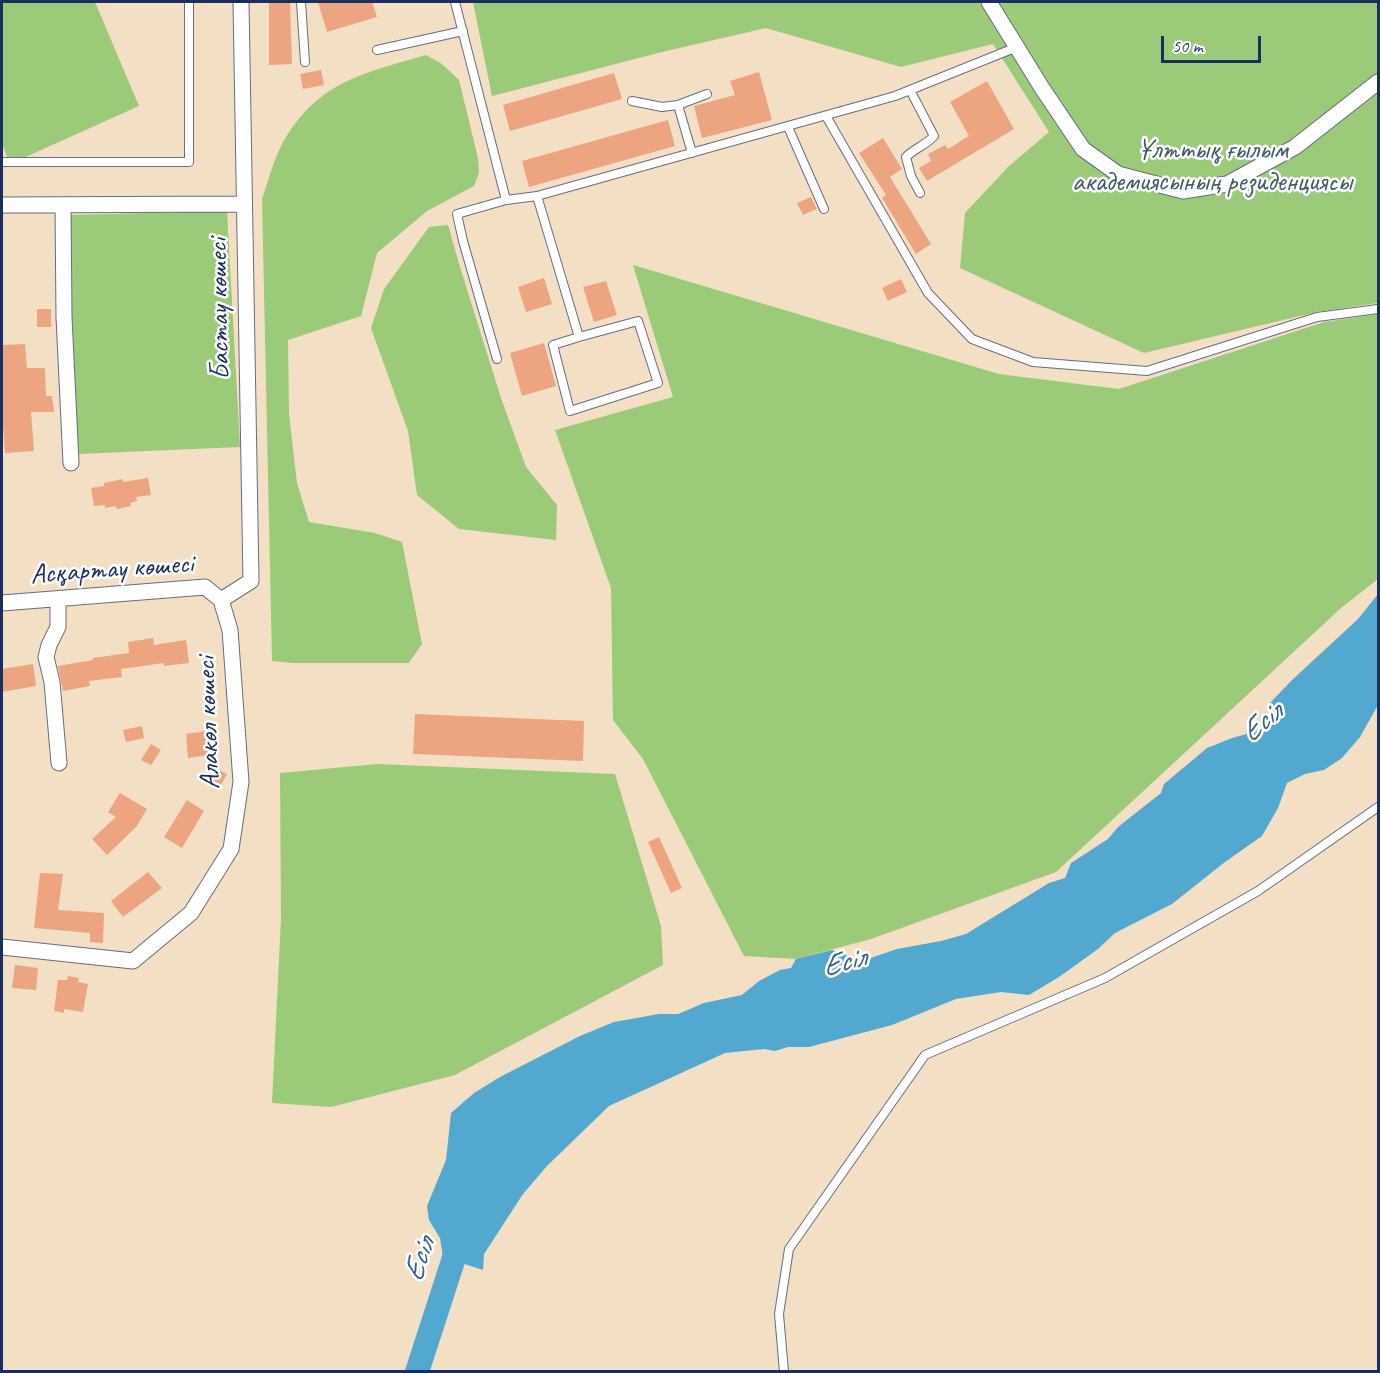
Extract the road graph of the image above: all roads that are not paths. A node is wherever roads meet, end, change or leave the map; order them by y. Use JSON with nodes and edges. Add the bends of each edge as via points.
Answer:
{"nodes":[{"id":1,"x":189,"y":2,"type":"edge"},
{"id":2,"x":241,"y":2,"type":"edge"},
{"id":3,"x":301,"y":2,"type":"edge"},
{"id":4,"x":455,"y":2,"type":"edge"},
{"id":5,"x":989,"y":2,"type":"edge"},
{"id":6,"x":462,"y":31,"type":"junction"},
{"id":7,"x":1017,"y":47,"type":"junction"},
{"id":8,"x":377,"y":50,"type":"dead end"},
{"id":9,"x":305,"y":62,"type":"dead end"},
{"id":10,"x":1378,"y":82,"type":"edge"},
{"id":11,"x":910,"y":90,"type":"junction"},
{"id":12,"x":707,"y":94,"type":"dead end"},
{"id":13,"x":632,"y":101,"type":"dead end"},
{"id":14,"x":678,"y":105,"type":"junction"},
{"id":15,"x":826,"y":116,"type":"junction"},
{"id":16,"x":788,"y":127,"type":"junction"},
{"id":17,"x":692,"y":153,"type":"junction"},
{"id":18,"x":2,"y":162,"type":"edge"},
{"id":19,"x":920,"y":193,"type":"dead end"},
{"id":20,"x":537,"y":196,"type":"junction"},
{"id":21,"x":506,"y":200,"type":"junction"},
{"id":22,"x":243,"y":204,"type":"junction"},
{"id":23,"x":2,"y":205,"type":"edge"},
{"id":24,"x":63,"y":205,"type":"junction"},
{"id":25,"x":824,"y":209,"type":"dead end"},
{"id":26,"x":1378,"y":309,"type":"edge"},
{"id":27,"x":579,"y":337,"type":"junction"},
{"id":28,"x":497,"y":359,"type":"dead end"},
{"id":29,"x":71,"y":463,"type":"dead end"},
{"id":30,"x":58,"y":599,"type":"junction"},
{"id":31,"x":222,"y":600,"type":"junction"},
{"id":32,"x":2,"y":603,"type":"edge"},
{"id":33,"x":59,"y":763,"type":"dead end"},
{"id":34,"x":1378,"y":807,"type":"edge"},
{"id":35,"x":2,"y":947,"type":"edge"},
{"id":36,"x":784,"y":1371,"type":"edge"}],
"edges":[{"from":1,"to":18,"type":"lane","via":[[189,162]]},
{"from":2,"to":22,"type":"street","name":"Бастау көшесі"},
{"from":3,"to":9,"type":"lane"},
{"from":4,"to":6,"type":"lane"},
{"from":5,"to":7,"type":"street"},
{"from":6,"to":8,"type":"lane"},
{"from":6,"to":21,"type":"lane"},
{"from":7,"to":10,"type":"street","via":[[1083,149],[1118,174],[1183,191],[1227,184],[1286,152]]},
{"from":7,"to":11,"type":"lane"},
{"from":11,"to":15,"type":"lane"},
{"from":11,"to":19,"type":"lane","via":[[934,136],[906,157]]},
{"from":12,"to":14,"type":"lane"},
{"from":13,"to":14,"type":"lane"},
{"from":14,"to":17,"type":"lane"},
{"from":15,"to":16,"type":"lane"},
{"from":15,"to":26,"type":"lane","via":[[928,293],[972,339],[1033,362],[1147,371],[1317,317]]},
{"from":16,"to":17,"type":"lane"},
{"from":16,"to":25,"type":"lane"},
{"from":17,"to":20,"type":"lane"},
{"from":20,"to":21,"type":"lane"},
{"from":20,"to":27,"type":"lane"},
{"from":21,"to":28,"type":"lane","via":[[457,214]]},
{"from":22,"to":24,"type":"street"},
{"from":22,"to":31,"type":"street","name":"Бастау көшесі","via":[[251,581]]},
{"from":23,"to":24,"type":"street"},
{"from":24,"to":29,"type":"street"},
{"from":27,"to":27,"type":"lane","via":[[553,345],[570,411],[658,383],[638,321]]},
{"from":30,"to":31,"type":"street","name":"Асқартау көшесі","via":[[206,587]]},
{"from":30,"to":32,"type":"street","name":"Асқартау көшесі"},
{"from":30,"to":33,"type":"street","via":[[58,627],[46,657]]},
{"from":31,"to":35,"type":"street","name":"Алакөл көшесі","via":[[230,630],[241,783],[231,849],[191,914],[133,961]]},
{"from":34,"to":36,"type":"lane","via":[[1258,891],[1105,978],[925,1055],[789,1249],[779,1314]]}]}
